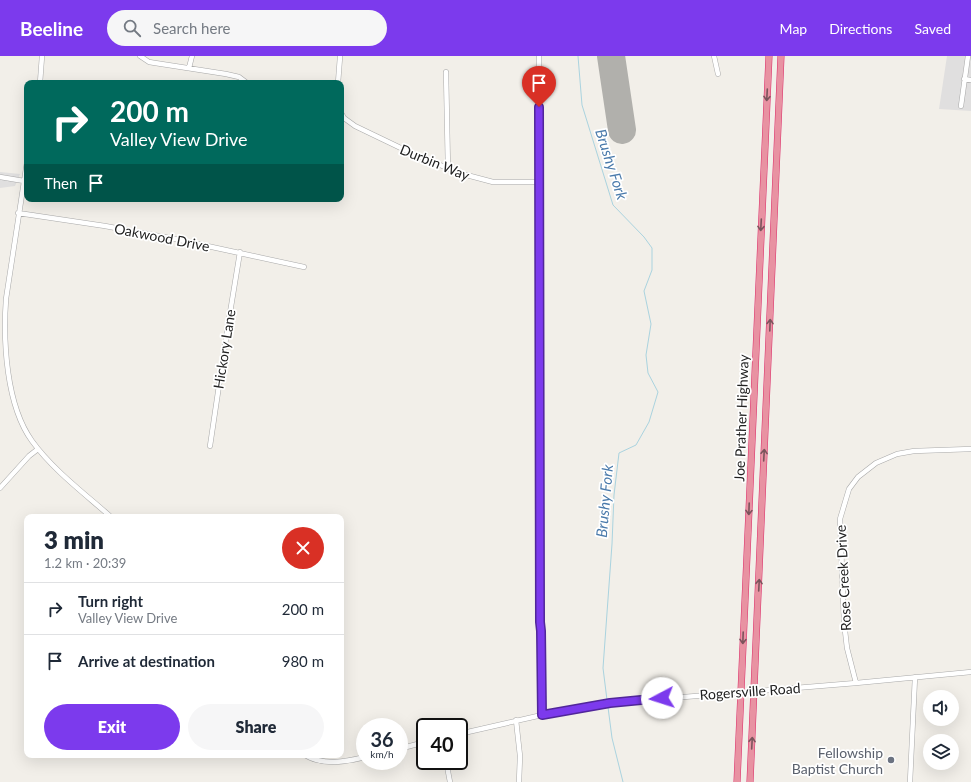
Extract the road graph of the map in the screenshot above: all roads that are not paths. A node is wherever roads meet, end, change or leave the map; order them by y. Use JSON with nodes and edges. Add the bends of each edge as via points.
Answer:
{"nodes":[{"id":1,"x":42,"y":56,"type":"edge"},
{"id":2,"x":140,"y":56,"type":"edge"},
{"id":3,"x":192,"y":56,"type":"edge"},
{"id":4,"x":539,"y":56,"type":"edge"},
{"id":5,"x":714,"y":56,"type":"edge"},
{"id":6,"x":769,"y":56,"type":"edge"},
{"id":7,"x":781,"y":56,"type":"edge"},
{"id":8,"x":968,"y":56,"type":"edge"},
{"id":9,"x":340,"y":57,"type":"edge"},
{"id":10,"x":190,"y":68,"type":"junction"},
{"id":11,"x":446,"y":72,"type":"dead end"},
{"id":12,"x":718,"y":74,"type":"dead end"},
{"id":13,"x":964,"y":79,"type":"junction"},
{"id":14,"x":40,"y":80,"type":"edge"},
{"id":15,"x":242,"y":80,"type":"edge"},
{"id":16,"x":338,"y":80,"type":"edge"},
{"id":17,"x":971,"y":80,"type":"edge"},
{"id":18,"x":961,"y":106,"type":"dead end"},
{"id":19,"x":344,"y":116,"type":"edge"},
{"id":20,"x":448,"y":169,"type":"junction"},
{"id":21,"x":0,"y":177,"type":"edge"},
{"id":22,"x":24,"y":181,"type":"joint"},
{"id":23,"x":540,"y":182,"type":"junction"},
{"id":24,"x":18,"y":213,"type":"junction"},
{"id":25,"x":240,"y":252,"type":"junction"},
{"id":26,"x":304,"y":267,"type":"dead end"},
{"id":27,"x":210,"y":446,"type":"dead end"},
{"id":28,"x":38,"y":448,"type":"junction"},
{"id":29,"x":971,"y":449,"type":"edge"},
{"id":30,"x":0,"y":488,"type":"edge"},
{"id":31,"x":108,"y":514,"type":"edge"},
{"id":32,"x":971,"y":672,"type":"edge"},
{"id":33,"x":915,"y":677,"type":"junction"},
{"id":34,"x":856,"y":683,"type":"junction"},
{"id":35,"x":754,"y":691,"type":"junction"},
{"id":36,"x":741,"y":692,"type":"junction"},
{"id":37,"x":542,"y":715,"type":"junction"},
{"id":38,"x":516,"y":720,"type":"junction"},
{"id":39,"x":468,"y":732,"type":"edge"},
{"id":40,"x":313,"y":758,"type":"edge"},
{"id":41,"x":356,"y":759,"type":"edge"},
{"id":42,"x":448,"y":770,"type":"edge"},
{"id":43,"x":450,"y":782,"type":"edge"},
{"id":44,"x":519,"y":782,"type":"edge"},
{"id":45,"x":737,"y":782,"type":"edge"},
{"id":46,"x":750,"y":782,"type":"edge"},
{"id":47,"x":910,"y":782,"type":"edge"}],
"edges":[{"from":1,"to":14,"type":"street"},
{"from":2,"to":10,"type":"street","via":[[155,64]]},
{"from":3,"to":10,"type":"street"},
{"from":4,"to":23,"type":"street"},
{"from":5,"to":12,"type":"street"},
{"from":6,"to":36,"type":"highway","name":"Joe Prather Highway","one_way":true},
{"from":35,"to":7,"type":"highway","name":"Joe Prather Highway","one_way":true},
{"from":8,"to":13,"type":"street"},
{"from":9,"to":16,"type":"street"},
{"from":10,"to":15,"type":"street","via":[[230,75]]},
{"from":11,"to":20,"type":"street"},
{"from":13,"to":17,"type":"street"},
{"from":13,"to":18,"type":"street"},
{"from":19,"to":20,"type":"street","name":"Durbin Way","via":[[355,126]]},
{"from":20,"to":23,"type":"street","name":"Durbin Way","via":[[486,182]]},
{"from":21,"to":22,"type":"street"},
{"from":22,"to":24,"type":"street"},
{"from":23,"to":37,"type":"street"},
{"from":24,"to":25,"type":"street","name":"Oakwood Drive","via":[[105,226]]},
{"from":24,"to":28,"type":"street","via":[[6,299],[6,348],[11,389],[17,412],[25,430]]},
{"from":25,"to":26,"type":"street","name":"Oakwood Drive"},
{"from":25,"to":27,"type":"street","name":"Hickory Lane"},
{"from":28,"to":30,"type":"street"},
{"from":28,"to":31,"type":"street","via":[[58,470]]},
{"from":29,"to":34,"type":"street","name":"Rose Creek Drive","via":[[897,454],[876,463],[858,477],[849,489],[840,518],[844,622]]},
{"from":32,"to":33,"type":"street","name":"Rogersville Road"},
{"from":33,"to":34,"type":"street","name":"Rogersville Road"},
{"from":33,"to":47,"type":"street"},
{"from":34,"to":35,"type":"street","name":"Rogersville Road"},
{"from":35,"to":36,"type":"street","name":"Rogersville Road"},
{"from":46,"to":35,"type":"highway","name":"Joe Prather Highway","one_way":true},
{"from":36,"to":37,"type":"street","name":"Rogersville Road","via":[[610,703]]},
{"from":36,"to":45,"type":"highway","name":"Joe Prather Highway"},
{"from":37,"to":38,"type":"street","name":"Rogersville Road"},
{"from":38,"to":39,"type":"street","name":"Rogersville Road"},
{"from":38,"to":44,"type":"street","via":[[520,756]]},
{"from":40,"to":41,"type":"street","via":[[337,762]]},
{"from":42,"to":43,"type":"street"}]}
